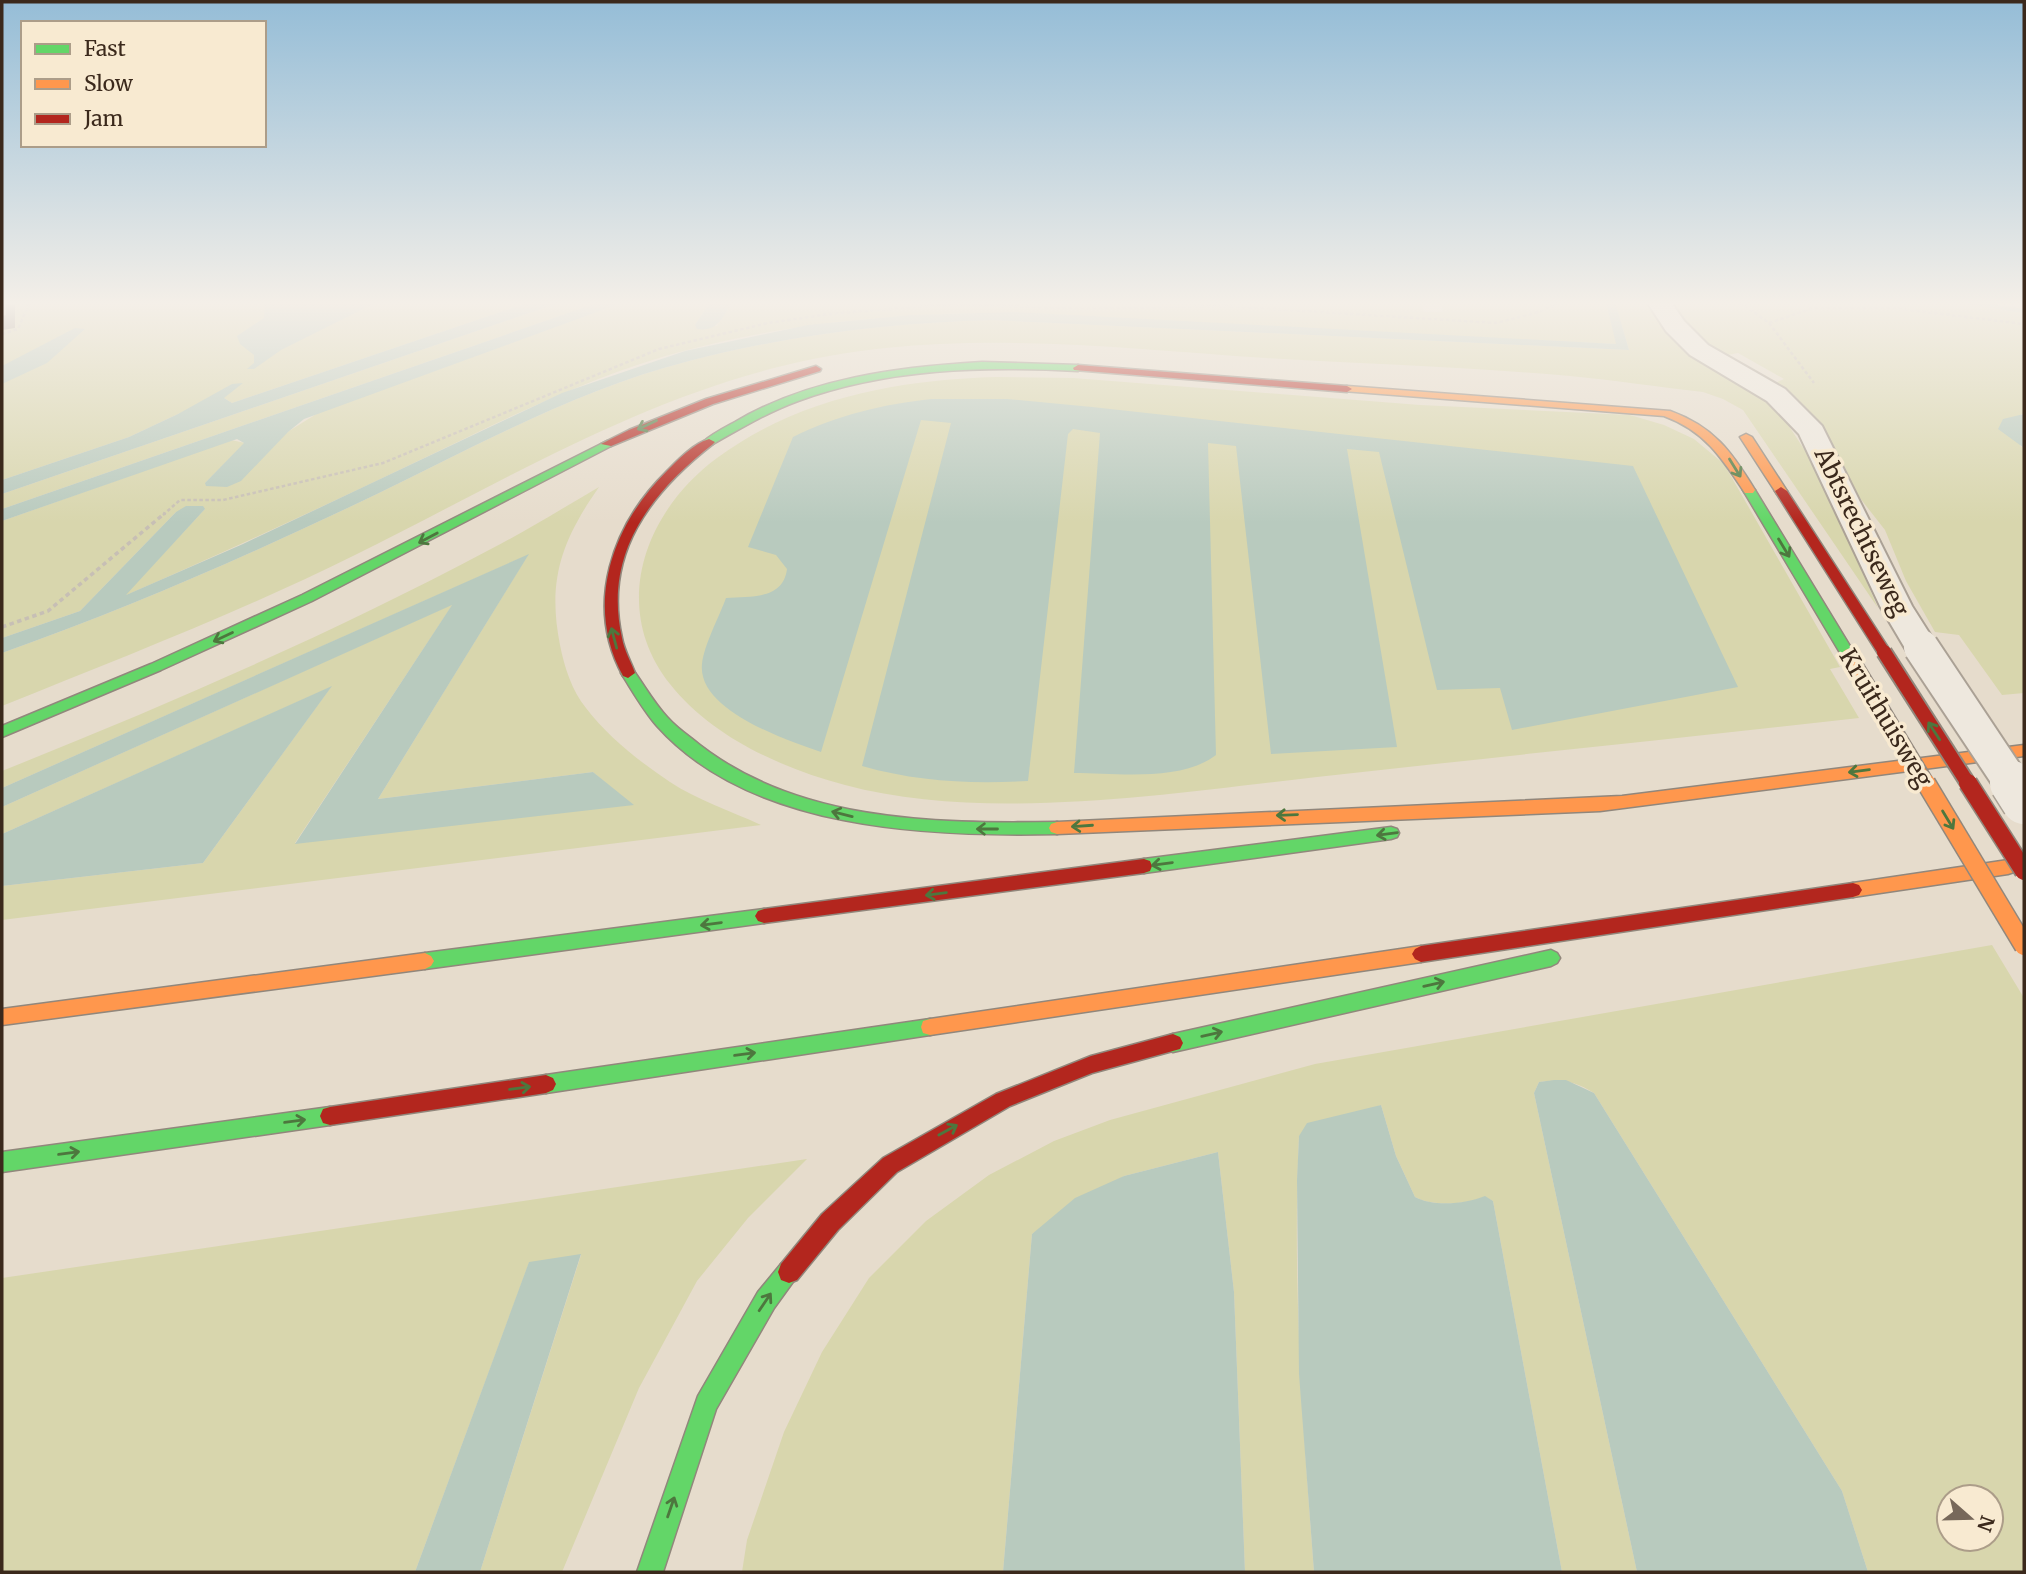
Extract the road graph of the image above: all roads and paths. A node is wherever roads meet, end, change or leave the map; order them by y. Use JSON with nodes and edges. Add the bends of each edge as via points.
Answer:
{"nodes":[{"id":1,"x":792,"y":375,"type":"edge"},
{"id":2,"x":882,"y":375,"type":"edge"},
{"id":3,"x":1180,"y":375,"type":"edge"},
{"id":4,"x":1371,"y":375,"type":"edge"},
{"id":5,"x":1742,"y":375,"type":"edge"},
{"id":6,"x":1679,"y":399,"type":"dead end"},
{"id":7,"x":1735,"y":422,"type":"dead end"},
{"id":8,"x":2,"y":732,"type":"edge"},
{"id":9,"x":2024,"y":750,"type":"edge"},
{"id":10,"x":1625,"y":802,"type":"junction"},
{"id":11,"x":2024,"y":802,"type":"edge"},
{"id":12,"x":1431,"y":828,"type":"dead end"},
{"id":13,"x":1404,"y":831,"type":"dead end"},
{"id":14,"x":2024,"y":864,"type":"edge"},
{"id":15,"x":2024,"y":871,"type":"edge"},
{"id":16,"x":1860,"y":888,"type":"junction"},
{"id":17,"x":1631,"y":940,"type":"dead end"},
{"id":18,"x":2024,"y":946,"type":"edge"},
{"id":19,"x":1564,"y":955,"type":"dead end"},
{"id":20,"x":2,"y":1017,"type":"edge"},
{"id":21,"x":2,"y":1162,"type":"edge"},
{"id":22,"x":650,"y":1572,"type":"edge"}],
"edges":[{"from":1,"to":8,"type":"main road","one_way":true,"via":[[752,385],[655,421],[316,594]]},
{"from":10,"to":2,"type":"main road","name":"Kruithuisweg","one_way":true,"bridge":true,"via":[[956,829],[873,821],[801,803],[735,776],[686,746],[642,700],[619,656],[607,613],[615,559],[636,510],[674,469],[720,433],[787,401]]},
{"from":3,"to":18,"type":"main road","name":"Kruithuisweg","one_way":true,"bridge":true,"via":[[1666,412],[1708,431],[1749,490]]},
{"from":4,"to":6,"type":"main road"},
{"from":5,"to":11,"type":"street","name":"Abtsrechtseweg","bridge":true,"via":[[1776,396],[1812,432],[1896,606]]},
{"from":15,"to":7,"type":"main road","name":"Kruithuisweg","one_way":true,"bridge":true},
{"from":9,"to":10,"type":"main road","one_way":true},
{"from":10,"to":12,"type":"main road"},
{"from":13,"to":20,"type":"main road","one_way":true},
{"from":14,"to":16,"type":"main road"},
{"from":16,"to":17,"type":"main road"},
{"from":21,"to":16,"type":"main road","one_way":true},
{"from":22,"to":19,"type":"main road","one_way":true,"via":[[706,1404],[766,1300],[830,1222],[890,1165],[1003,1100],[1091,1065]]}]}
